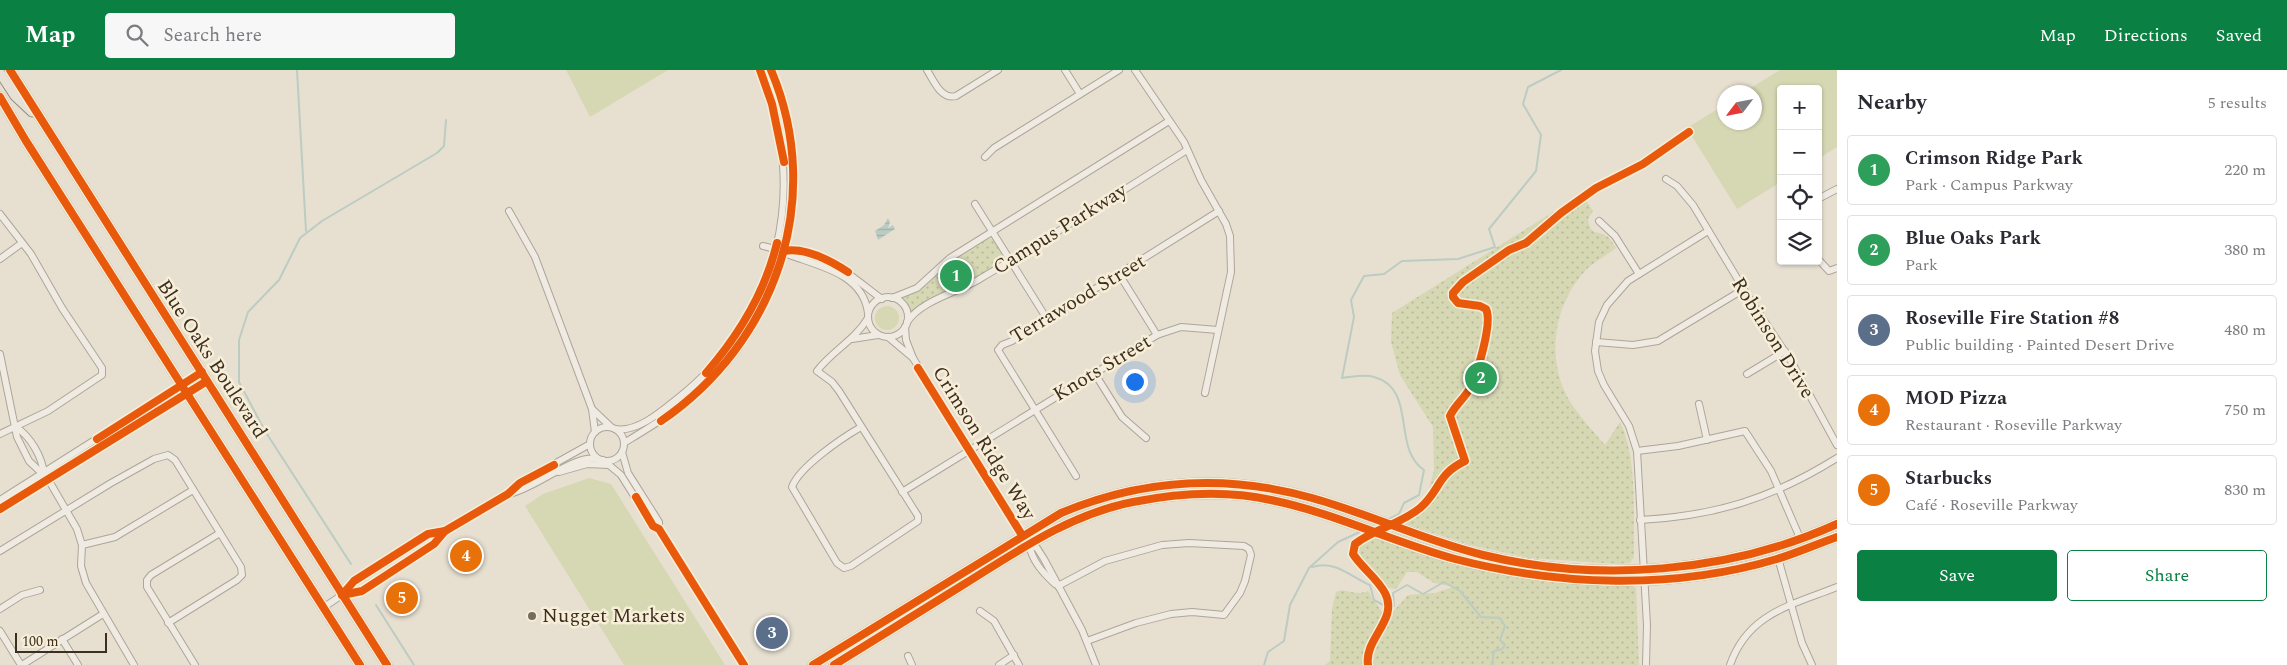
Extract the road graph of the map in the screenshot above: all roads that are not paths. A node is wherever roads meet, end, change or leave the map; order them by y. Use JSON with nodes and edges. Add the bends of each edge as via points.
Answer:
{"nodes":[{"id":1,"x":10,"y":70,"type":"edge"},
{"id":2,"x":760,"y":70,"type":"edge"},
{"id":3,"x":771,"y":70,"type":"edge"},
{"id":4,"x":928,"y":70,"type":"edge"},
{"id":5,"x":996,"y":70,"type":"edge"},
{"id":6,"x":1065,"y":70,"type":"edge"},
{"id":7,"x":1119,"y":70,"type":"edge"},
{"id":8,"x":1135,"y":70,"type":"edge"},
{"id":9,"x":0,"y":73,"type":"edge"},
{"id":10,"x":1080,"y":94,"type":"junction"},
{"id":11,"x":0,"y":97,"type":"edge"},
{"id":12,"x":38,"y":117,"type":"junction"},
{"id":13,"x":1169,"y":121,"type":"junction"},
{"id":14,"x":1187,"y":150,"type":"junction"},
{"id":15,"x":985,"y":157,"type":"dead end"},
{"id":16,"x":1666,"y":179,"type":"dead end"},
{"id":17,"x":1837,"y":189,"type":"edge"},
{"id":18,"x":1822,"y":198,"type":"edge"},
{"id":19,"x":975,"y":204,"type":"dead end"},
{"id":20,"x":1220,"y":211,"type":"junction"},
{"id":21,"x":509,"y":212,"type":"dead end"},
{"id":22,"x":0,"y":214,"type":"edge"},
{"id":23,"x":1599,"y":221,"type":"dead end"},
{"id":24,"x":1708,"y":231,"type":"junction"},
{"id":25,"x":992,"y":232,"type":"junction"},
{"id":26,"x":22,"y":243,"type":"junction"},
{"id":27,"x":763,"y":246,"type":"dead end"},
{"id":28,"x":776,"y":249,"type":"junction"},
{"id":29,"x":784,"y":251,"type":"junction"},
{"id":30,"x":0,"y":259,"type":"edge"},
{"id":31,"x":1011,"y":261,"type":"junction"},
{"id":32,"x":1822,"y":263,"type":"edge"},
{"id":33,"x":1837,"y":268,"type":"edge"},
{"id":34,"x":1119,"y":274,"type":"junction"},
{"id":35,"x":1639,"y":274,"type":"junction"},
{"id":36,"x":1744,"y":290,"type":"junction"},
{"id":37,"x":882,"y":298,"type":"junction"},
{"id":38,"x":892,"y":298,"type":"junction"},
{"id":39,"x":868,"y":315,"type":"junction"},
{"id":40,"x":1047,"y":319,"type":"junction"},
{"id":41,"x":906,"y":324,"type":"junction"},
{"id":42,"x":1218,"y":330,"type":"junction"},
{"id":43,"x":878,"y":335,"type":"junction"},
{"id":44,"x":1157,"y":335,"type":"junction"},
{"id":45,"x":888,"y":337,"type":"junction"},
{"id":46,"x":851,"y":340,"type":"junction"},
{"id":47,"x":1596,"y":342,"type":"junction"},
{"id":48,"x":1785,"y":351,"type":"junction"},
{"id":49,"x":0,"y":354,"type":"edge"},
{"id":50,"x":913,"y":358,"type":"junction"},
{"id":51,"x":202,"y":372,"type":"junction"},
{"id":52,"x":1096,"y":374,"type":"junction"},
{"id":53,"x":1747,"y":374,"type":"dead end"},
{"id":54,"x":207,"y":381,"type":"junction"},
{"id":55,"x":182,"y":385,"type":"junction"},
{"id":56,"x":187,"y":393,"type":"junction"},
{"id":57,"x":1204,"y":393,"type":"dead end"},
{"id":58,"x":1699,"y":404,"type":"dead end"},
{"id":59,"x":592,"y":410,"type":"junction"},
{"id":60,"x":1035,"y":410,"type":"junction"},
{"id":61,"x":861,"y":426,"type":"junction"},
{"id":62,"x":16,"y":427,"type":"junction"},
{"id":63,"x":613,"y":428,"type":"junction"},
{"id":64,"x":595,"y":432,"type":"junction"},
{"id":65,"x":0,"y":434,"type":"edge"},
{"id":66,"x":1146,"y":438,"type":"dead end"},
{"id":67,"x":1707,"y":440,"type":"junction"},
{"id":68,"x":624,"y":443,"type":"junction"},
{"id":69,"x":590,"y":444,"type":"junction"},
{"id":70,"x":32,"y":445,"type":"junction"},
{"id":71,"x":1837,"y":445,"type":"edge"},
{"id":72,"x":23,"y":450,"type":"junction"},
{"id":73,"x":969,"y":451,"type":"junction"},
{"id":74,"x":1636,"y":451,"type":"junction"},
{"id":75,"x":622,"y":452,"type":"junction"},
{"id":76,"x":1837,"y":458,"type":"edge"},
{"id":77,"x":604,"y":461,"type":"junction"},
{"id":78,"x":558,"y":472,"type":"junction"},
{"id":79,"x":46,"y":476,"type":"junction"},
{"id":80,"x":1076,"y":476,"type":"dead end"},
{"id":81,"x":193,"y":490,"type":"junction"},
{"id":82,"x":1780,"y":490,"type":"junction"},
{"id":83,"x":902,"y":492,"type":"junction"},
{"id":84,"x":508,"y":494,"type":"junction"},
{"id":85,"x":0,"y":500,"type":"edge"},
{"id":86,"x":0,"y":508,"type":"edge"},
{"id":87,"x":67,"y":511,"type":"junction"},
{"id":88,"x":1640,"y":520,"type":"junction"},
{"id":89,"x":1837,"y":524,"type":"edge"},
{"id":90,"x":659,"y":528,"type":"junction"},
{"id":91,"x":445,"y":531,"type":"junction"},
{"id":92,"x":220,"y":533,"type":"junction"},
{"id":93,"x":1022,"y":535,"type":"junction"},
{"id":94,"x":1837,"y":536,"type":"edge"},
{"id":95,"x":1800,"y":538,"type":"junction"},
{"id":96,"x":1029,"y":544,"type":"junction"},
{"id":97,"x":82,"y":545,"type":"junction"},
{"id":98,"x":0,"y":551,"type":"edge"},
{"id":99,"x":1778,"y":558,"type":"junction"},
{"id":100,"x":1643,"y":568,"type":"junction"},
{"id":101,"x":1644,"y":580,"type":"junction"},
{"id":102,"x":1058,"y":586,"type":"junction"},
{"id":103,"x":1837,"y":587,"type":"edge"},
{"id":104,"x":40,"y":590,"type":"dead end"},
{"id":105,"x":342,"y":595,"type":"junction"},
{"id":106,"x":1790,"y":604,"type":"junction"},
{"id":107,"x":324,"y":607,"type":"junction"},
{"id":108,"x":0,"y":608,"type":"edge"},
{"id":109,"x":980,"y":611,"type":"dead end"},
{"id":110,"x":103,"y":614,"type":"junction"},
{"id":111,"x":168,"y":623,"type":"junction"},
{"id":112,"x":0,"y":631,"type":"edge"},
{"id":113,"x":62,"y":639,"type":"junction"},
{"id":114,"x":1087,"y":642,"type":"junction"},
{"id":115,"x":1014,"y":655,"type":"junction"},
{"id":116,"x":908,"y":656,"type":"dead end"},
{"id":117,"x":21,"y":665,"type":"edge"},
{"id":118,"x":78,"y":665,"type":"edge"},
{"id":119,"x":134,"y":665,"type":"edge"},
{"id":120,"x":195,"y":665,"type":"edge"},
{"id":121,"x":360,"y":665,"type":"edge"},
{"id":122,"x":387,"y":665,"type":"edge"},
{"id":123,"x":744,"y":665,"type":"edge"},
{"id":124,"x":813,"y":665,"type":"edge"},
{"id":125,"x":834,"y":665,"type":"edge"},
{"id":126,"x":912,"y":665,"type":"edge"},
{"id":127,"x":999,"y":665,"type":"edge"},
{"id":128,"x":1019,"y":665,"type":"edge"},
{"id":129,"x":1096,"y":665,"type":"edge"},
{"id":130,"x":1646,"y":665,"type":"edge"},
{"id":131,"x":1730,"y":665,"type":"edge"},
{"id":132,"x":1812,"y":665,"type":"edge"}],
"edges":[{"from":1,"to":12,"type":"main road","name":"Blue Oaks Boulevard"},
{"from":2,"to":28,"type":"street","via":[[775,114],[785,170]]},
{"from":3,"to":29,"type":"street","via":[[786,119],[792,158],[792,204]]},
{"from":4,"to":5,"type":"street","via":[[942,93],[950,97]]},
{"from":6,"to":10,"type":"street"},
{"from":7,"to":10,"type":"street"},
{"from":8,"to":13,"type":"street"},
{"from":9,"to":12,"type":"main road","via":[[15,96]]},
{"from":10,"to":15,"type":"street","via":[[994,148]]},
{"from":11,"to":55,"type":"main road","name":"Blue Oaks Boulevard"},
{"from":12,"to":51,"type":"main road","name":"Blue Oaks Boulevard"},
{"from":13,"to":14,"type":"street"},
{"from":13,"to":25,"type":"street","name":"Campus Parkway"},
{"from":14,"to":20,"type":"street"},
{"from":14,"to":31,"type":"street","name":"Campus Parkway"},
{"from":16,"to":24,"type":"street","name":"Robinson Drive","via":[[1685,194]]},
{"from":17,"to":18,"type":"street"},
{"from":19,"to":25,"type":"street"},
{"from":20,"to":34,"type":"street","name":"Terrawood Street"},
{"from":20,"to":42,"type":"street","via":[[1230,236],[1232,263]]},
{"from":21,"to":59,"type":"street","via":[[535,257]]},
{"from":22,"to":26,"type":"street"},
{"from":23,"to":35,"type":"street","via":[[1615,236]]},
{"from":24,"to":35,"type":"street"},
{"from":24,"to":36,"type":"street","name":"Robinson Drive"},
{"from":25,"to":31,"type":"street"},
{"from":25,"to":38,"type":"street","name":"Campus Parkway","via":[[950,258],[917,288]]},
{"from":26,"to":30,"type":"street"},
{"from":26,"to":62,"type":"street","via":[[102,368],[102,375],[48,411]]},
{"from":27,"to":28,"type":"street"},
{"from":28,"to":29,"type":"street"},
{"from":28,"to":63,"type":"street","via":[[745,322],[705,374],[671,404],[643,422],[630,429]]},
{"from":29,"to":37,"type":"street","via":[[792,249],[807,253],[836,265]]},
{"from":29,"to":39,"type":"street","via":[[826,267],[854,283],[865,298]]},
{"from":29,"to":68,"type":"street","via":[[760,313],[729,360],[684,404]]},
{"from":31,"to":40,"type":"street"},
{"from":31,"to":41,"type":"street","name":"Campus Parkway","via":[[967,287],[926,305]]},
{"from":32,"to":33,"type":"street","via":[[1829,271]]},
{"from":34,"to":40,"type":"street","name":"Terrawood Street"},
{"from":34,"to":44,"type":"street"},
{"from":35,"to":47,"type":"street","via":[[1620,288],[1607,305],[1599,322]]},
{"from":36,"to":47,"type":"street","via":[[1658,341],[1634,345]]},
{"from":36,"to":48,"type":"street","name":"Robinson Drive"},
{"from":37,"to":38,"type":"street"},
{"from":37,"to":39,"type":"street","via":[[873,304]]},
{"from":38,"to":41,"type":"street","via":[[904,307]]},
{"from":39,"to":43,"type":"street","via":[[871,328]]},
{"from":39,"to":46,"type":"street"},
{"from":40,"to":60,"type":"street","name":"Terrawood Street","via":[[998,350]]},
{"from":41,"to":45,"type":"street","via":[[898,334]]},
{"from":41,"to":50,"type":"street","name":"Crimson Ridge Way","via":[[906,340]]},
{"from":42,"to":44,"type":"street","name":"Knots Street","via":[[1181,327]]},
{"from":42,"to":57,"type":"street"},
{"from":43,"to":45,"type":"street"},
{"from":43,"to":46,"type":"street"},
{"from":44,"to":52,"type":"street","name":"Knots Street"},
{"from":45,"to":50,"type":"street","name":"Crimson Ridge Way"},
{"from":46,"to":61,"type":"street","via":[[835,351],[817,371],[832,382]]},
{"from":47,"to":74,"type":"street","via":[[1598,371],[1629,426]]},
{"from":48,"to":53,"type":"street"},
{"from":48,"to":71,"type":"street","name":"Robinson Drive"},
{"from":49,"to":62,"type":"street"},
{"from":50,"to":73,"type":"street","name":"Crimson Ridge Way"},
{"from":51,"to":54,"type":"main road","name":"Blue Oaks Boulevard"},
{"from":51,"to":55,"type":"street"},
{"from":52,"to":60,"type":"street","name":"Knots Street"},
{"from":52,"to":66,"type":"street","via":[[1122,416]]},
{"from":54,"to":56,"type":"street"},
{"from":54,"to":105,"type":"main road","name":"Blue Oaks Boulevard"},
{"from":55,"to":56,"type":"main road","name":"Blue Oaks Boulevard"},
{"from":55,"to":79,"type":"street"},
{"from":56,"to":79,"type":"street"},
{"from":56,"to":107,"type":"main road","name":"Blue Oaks Boulevard"},
{"from":58,"to":67,"type":"street"},
{"from":59,"to":63,"type":"street"},
{"from":59,"to":64,"type":"street"},
{"from":60,"to":73,"type":"street","name":"Knots Street"},
{"from":60,"to":80,"type":"street"},
{"from":61,"to":83,"type":"street"},
{"from":61,"to":83,"type":"street","via":[[830,446],[796,479],[792,488],[837,563],[844,568],[851,566],[918,521]]},
{"from":62,"to":65,"type":"street"},
{"from":62,"to":70,"type":"street","via":[[24,432]]},
{"from":62,"to":72,"type":"street"},
{"from":63,"to":64,"type":"street"},
{"from":63,"to":68,"type":"street","via":[[622,435]]},
{"from":64,"to":69,"type":"street"},
{"from":67,"to":74,"type":"street"},
{"from":67,"to":82,"type":"street","via":[[1745,431]]},
{"from":68,"to":75,"type":"street"},
{"from":69,"to":77,"type":"street","via":[[593,453]]},
{"from":69,"to":84,"type":"street","via":[[520,483]]},
{"from":70,"to":72,"type":"street"},
{"from":70,"to":79,"type":"street","via":[[42,461]]},
{"from":72,"to":79,"type":"street","via":[[33,467]]},
{"from":73,"to":83,"type":"street","name":"Knots Street"},
{"from":73,"to":93,"type":"street","name":"Crimson Ridge Way"},
{"from":74,"to":88,"type":"street"},
{"from":75,"to":77,"type":"street","via":[[616,458]]},
{"from":75,"to":90,"type":"street","via":[[628,473],[659,522]]},
{"from":76,"to":82,"type":"street"},
{"from":77,"to":78,"type":"street"},
{"from":77,"to":78,"type":"street","via":[[591,457],[574,461]]},
{"from":77,"to":90,"type":"street","via":[[621,475],[653,526]]},
{"from":78,"to":84,"type":"street","via":[[524,490]]},
{"from":79,"to":85,"type":"street"},
{"from":79,"to":86,"type":"street"},
{"from":79,"to":87,"type":"street"},
{"from":81,"to":87,"type":"street","via":[[175,460],[168,455],[154,459]]},
{"from":81,"to":92,"type":"street"},
{"from":81,"to":97,"type":"street","via":[[115,537]]},
{"from":82,"to":88,"type":"street","via":[[1728,509]]},
{"from":82,"to":95,"type":"street"},
{"from":84,"to":91,"type":"street"},
{"from":87,"to":97,"type":"street"},
{"from":87,"to":98,"type":"street"},
{"from":88,"to":100,"type":"street"},
{"from":89,"to":95,"type":"main road"},
{"from":90,"to":123,"type":"street"},
{"from":91,"to":105,"type":"street","via":[[428,534],[354,581]]},
{"from":91,"to":105,"type":"street","via":[[434,544],[362,591]]},
{"from":92,"to":111,"type":"street","via":[[242,575]]},
{"from":92,"to":111,"type":"street","via":[[146,580]]},
{"from":93,"to":96,"type":"main road"},
{"from":93,"to":100,"type":"main road","via":[[1061,513],[1102,497],[1148,487],[1236,483],[1313,498],[1456,548],[1531,565],[1578,569]]},
{"from":93,"to":124,"type":"main road"},
{"from":94,"to":99,"type":"main road"},
{"from":95,"to":100,"type":"main road","via":[[1752,554]]},
{"from":96,"to":101,"type":"main road","via":[[1064,525],[1131,502],[1190,494],[1234,494],[1272,500],[1452,558],[1513,572],[1552,578]]},
{"from":96,"to":102,"type":"street","name":"Crimson Ridge Way","via":[[1031,554]]},
{"from":96,"to":125,"type":"main road"},
{"from":97,"to":110,"type":"street","via":[[83,574]]},
{"from":99,"to":101,"type":"main road","via":[[1724,571]]},
{"from":99,"to":106,"type":"street"},
{"from":100,"to":101,"type":"street"},
{"from":101,"to":130,"type":"street"},
{"from":102,"to":114,"type":"street","name":"Crimson Ridge Way"},
{"from":102,"to":114,"type":"street","via":[[1105,561],[1162,545],[1216,544],[1249,549],[1251,555],[1245,581],[1224,615],[1171,614],[1136,623]]},
{"from":103,"to":106,"type":"street"},
{"from":104,"to":108,"type":"street","via":[[22,595]]},
{"from":105,"to":107,"type":"street"},
{"from":105,"to":122,"type":"main road","name":"Blue Oaks Boulevard"},
{"from":106,"to":131,"type":"street","via":[[1751,629]]},
{"from":106,"to":132,"type":"street"},
{"from":107,"to":121,"type":"main road","name":"Blue Oaks Boulevard"},
{"from":109,"to":115,"type":"street","via":[[994,621]]},
{"from":110,"to":113,"type":"street"},
{"from":110,"to":119,"type":"street"},
{"from":111,"to":120,"type":"street"},
{"from":112,"to":117,"type":"street"},
{"from":113,"to":117,"type":"street"},
{"from":113,"to":118,"type":"street"},
{"from":114,"to":129,"type":"street","name":"Crimson Ridge Way"},
{"from":115,"to":127,"type":"street"},
{"from":115,"to":128,"type":"street"},
{"from":116,"to":126,"type":"street"}]}
